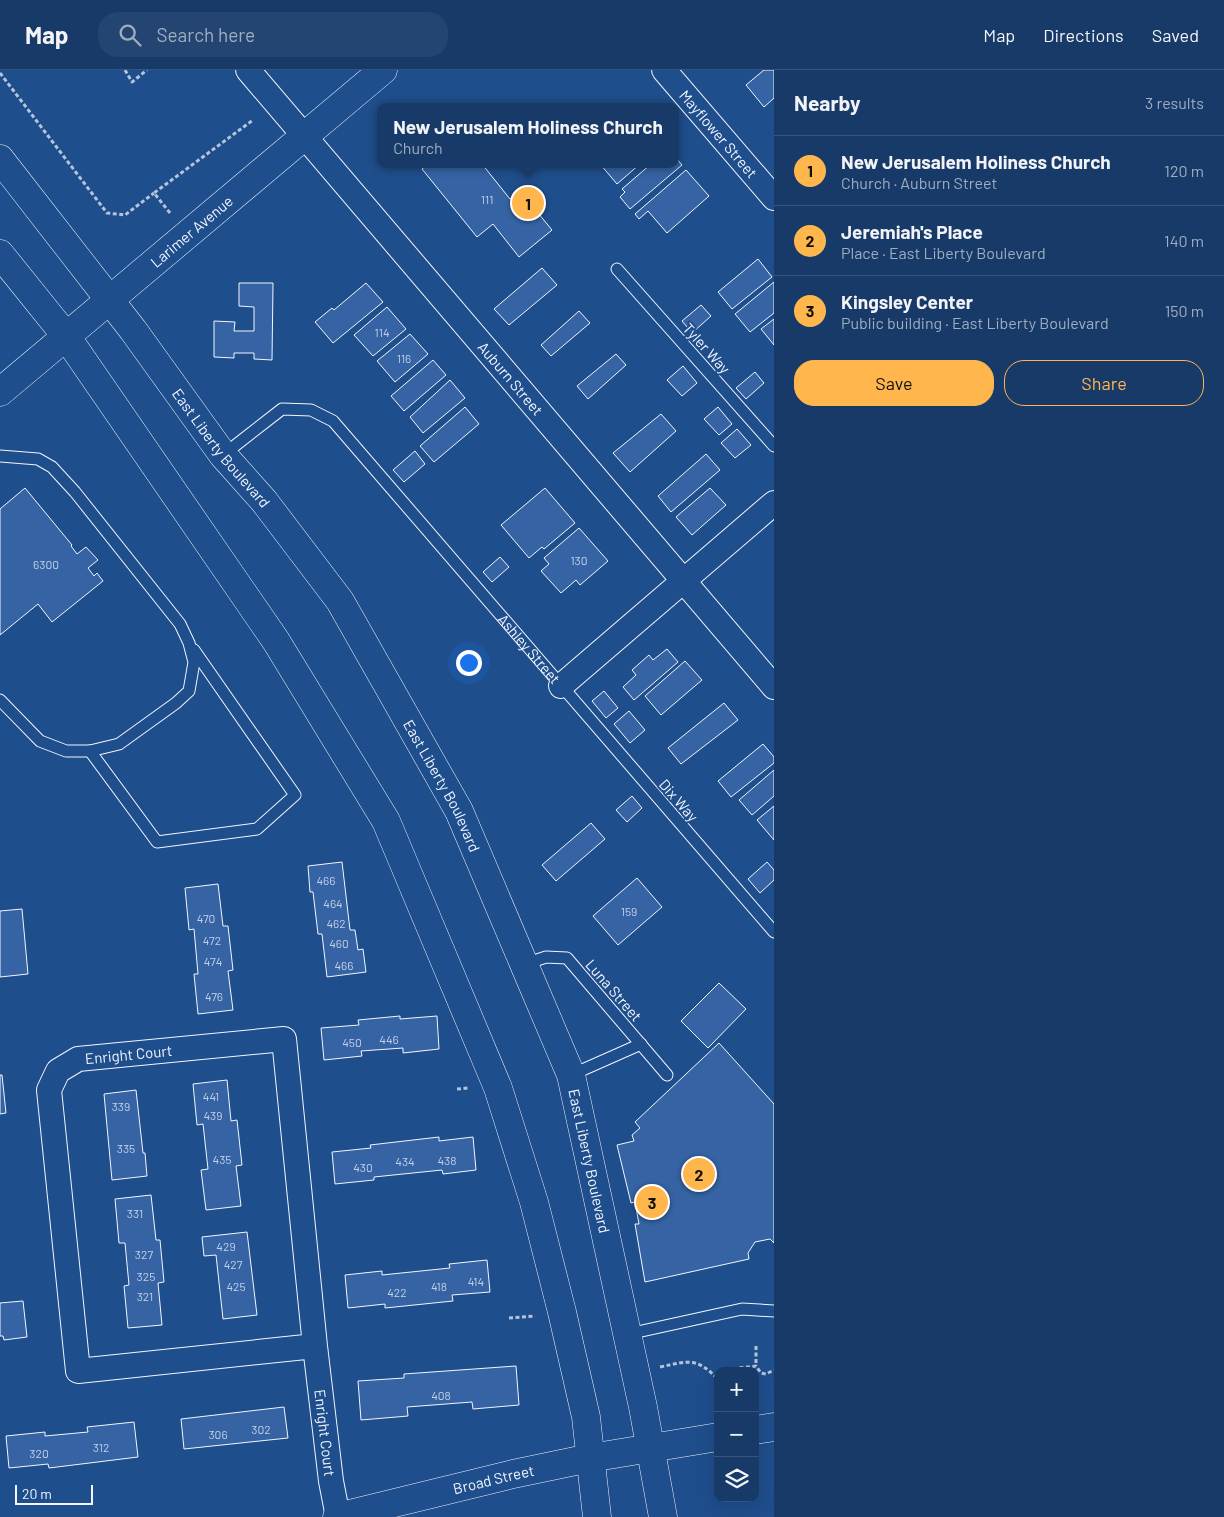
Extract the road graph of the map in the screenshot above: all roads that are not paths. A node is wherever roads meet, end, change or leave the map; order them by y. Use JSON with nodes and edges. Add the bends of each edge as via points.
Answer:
{"nodes":[{"id":1,"x":248,"y":70,"type":"edge"},
{"id":2,"x":383,"y":70,"type":"edge"},
{"id":3,"x":666,"y":71,"type":"edge"},
{"id":4,"x":304,"y":137,"type":"junction"},
{"id":5,"x":0,"y":159,"type":"edge"},
{"id":6,"x":774,"y":198,"type":"edge"},
{"id":7,"x":0,"y":254,"type":"edge"},
{"id":8,"x":617,"y":269,"type":"dead end"},
{"id":9,"x":109,"y":302,"type":"junction"},
{"id":10,"x":66,"y":336,"type":"junction"},
{"id":11,"x":0,"y":392,"type":"edge"},
{"id":12,"x":774,"y":446,"type":"edge"},
{"id":13,"x":223,"y":455,"type":"junction"},
{"id":14,"x":0,"y":456,"type":"edge"},
{"id":15,"x":774,"y":503,"type":"edge"},
{"id":16,"x":683,"y":581,"type":"junction"},
{"id":17,"x":188,"y":643,"type":"junction"},
{"id":18,"x":561,"y":686,"type":"junction"},
{"id":19,"x":774,"y":687,"type":"edge"},
{"id":20,"x":0,"y":700,"type":"edge"},
{"id":21,"x":90,"y":751,"type":"junction"},
{"id":22,"x":774,"y":932,"type":"edge"},
{"id":23,"x":525,"y":964,"type":"junction"},
{"id":24,"x":641,"y":1044,"type":"junction"},
{"id":25,"x":571,"y":1075,"type":"junction"},
{"id":26,"x":667,"y":1075,"type":"dead end"},
{"id":27,"x":774,"y":1311,"type":"edge"},
{"id":28,"x":628,"y":1334,"type":"junction"},
{"id":29,"x":316,"y":1346,"type":"junction"},
{"id":30,"x":774,"y":1427,"type":"edge"},
{"id":31,"x":759,"y":1429,"type":"edge"},
{"id":32,"x":714,"y":1438,"type":"edge"},
{"id":33,"x":651,"y":1448,"type":"junction"},
{"id":34,"x":590,"y":1458,"type":"junction"},
{"id":35,"x":338,"y":1517,"type":"edge"},
{"id":36,"x":597,"y":1517,"type":"edge"},
{"id":37,"x":663,"y":1517,"type":"edge"}],
"edges":[{"from":1,"to":4,"type":"street","name":"Auburn Street"},
{"from":2,"to":4,"type":"main road","name":"Larimer Avenue"},
{"from":3,"to":6,"type":"street","name":"Mayflower Street"},
{"from":4,"to":9,"type":"main road","name":"Larimer Avenue"},
{"from":4,"to":16,"type":"street","name":"Auburn Street"},
{"from":5,"to":9,"type":"main road","name":"East Liberty Boulevard"},
{"from":7,"to":10,"type":"main road"},
{"from":8,"to":12,"type":"lane","name":"Tyler Way"},
{"from":9,"to":10,"type":"main road","name":"Larimer Avenue"},
{"from":9,"to":13,"type":"main road","name":"East Liberty Boulevard"},
{"from":10,"to":11,"type":"main road","name":"Larimer Avenue"},
{"from":10,"to":34,"type":"main road","via":[[276,641],[386,821],[498,1088],[534,1202],[562,1312],[586,1417]]},
{"from":13,"to":18,"type":"lane","name":"Ashley Street","via":[[282,409],[311,410],[333,421]]},
{"from":13,"to":23,"type":"main road","name":"East Liberty Boulevard","via":[[264,501],[340,601],[459,811]]},
{"from":14,"to":17,"type":"lane","via":[[38,459],[52,466],[180,624]]},
{"from":15,"to":16,"type":"street","name":"Ashley Street"},
{"from":16,"to":18,"type":"street","name":"Ashley Street"},
{"from":16,"to":19,"type":"street","name":"Auburn Street"},
{"from":17,"to":21,"type":"lane","via":[[194,662],[189,691],[119,744]]},
{"from":17,"to":21,"type":"lane","via":[[295,795],[257,829],[158,842]]},
{"from":18,"to":22,"type":"lane","name":"Dix Way"},
{"from":20,"to":21,"type":"lane","via":[[40,741],[66,751]]},
{"from":23,"to":24,"type":"lane","name":"Luna Street","via":[[546,957],[567,958]]},
{"from":23,"to":25,"type":"main road","name":"East Liberty Boulevard"},
{"from":24,"to":25,"type":"lane"},
{"from":24,"to":26,"type":"lane","name":"Luna Street"},
{"from":25,"to":28,"type":"main road","name":"East Liberty Boulevard"},
{"from":27,"to":28,"type":"lane","via":[[742,1309]]},
{"from":28,"to":33,"type":"main road","name":"East Liberty Boulevard"},
{"from":29,"to":29,"type":"street","name":"Enright Court","via":[[78,1371],[50,1090],[58,1071],[78,1059],[284,1039]]},
{"from":29,"to":35,"type":"street","name":"Enright Court"},
{"from":30,"to":31,"type":"main road"},
{"from":32,"to":33,"type":"main road","name":"Broad Street"},
{"from":33,"to":34,"type":"main road","name":"Broad Street"},
{"from":33,"to":37,"type":"main road","name":"East Liberty Boulevard"},
{"from":34,"to":35,"type":"main road","name":"Broad Street","via":[[513,1474],[407,1504]]},
{"from":34,"to":36,"type":"main road"}]}
